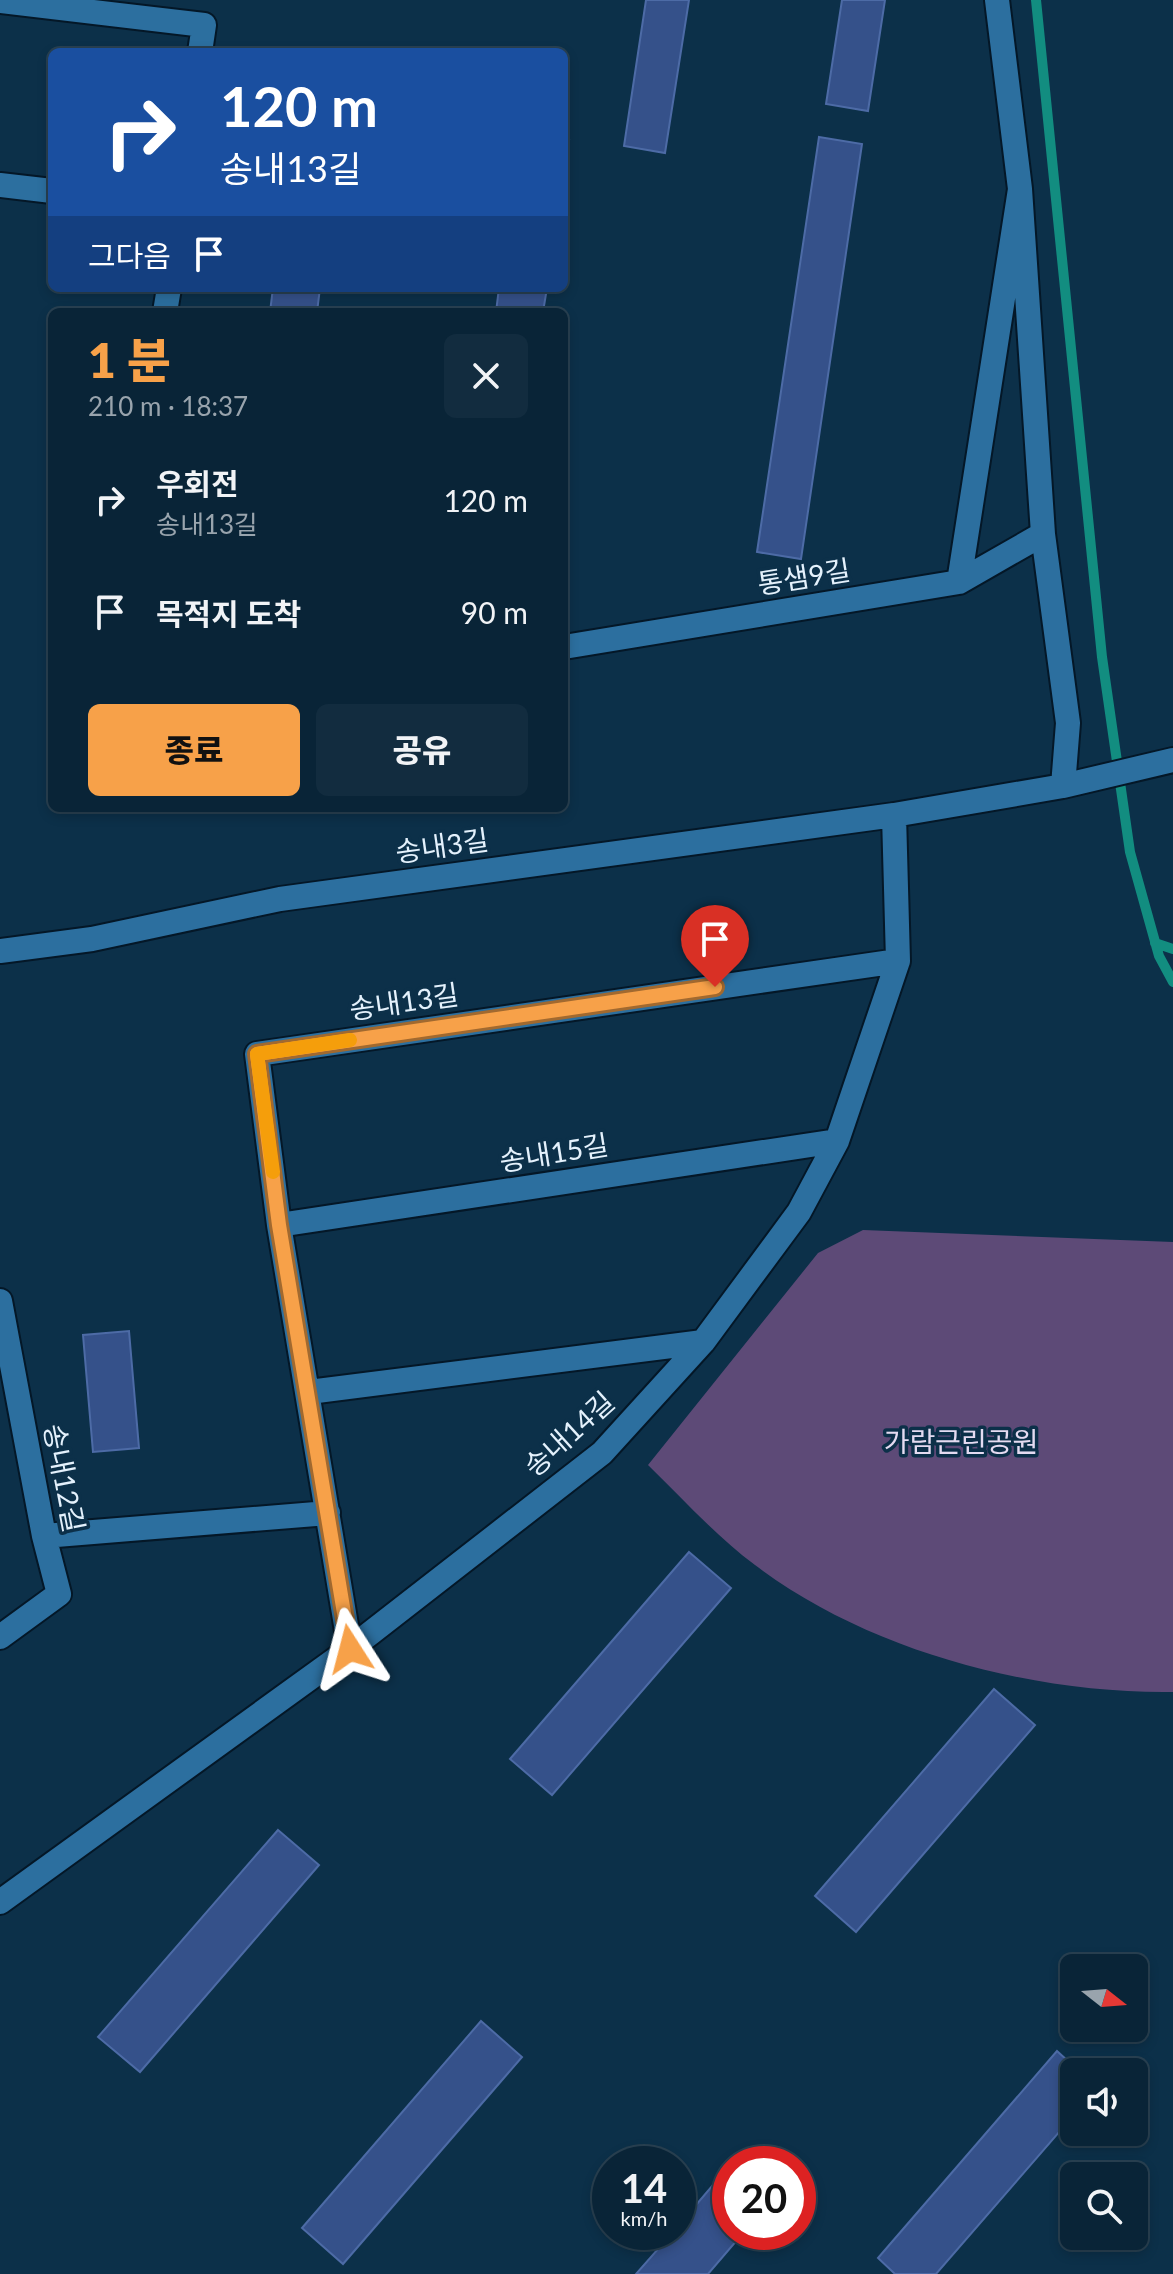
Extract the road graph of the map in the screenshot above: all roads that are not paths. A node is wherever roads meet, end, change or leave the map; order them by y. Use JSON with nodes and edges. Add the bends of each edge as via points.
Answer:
{"nodes":[{"id":1,"x":997,"y":0,"type":"edge"},
{"id":2,"x":0,"y":1,"type":"edge"},
{"id":3,"x":201,"y":48,"type":"edge"},
{"id":4,"x":0,"y":185,"type":"edge"},
{"id":5,"x":1020,"y":189,"type":"junction"},
{"id":6,"x":48,"y":191,"type":"edge"},
{"id":7,"x":1043,"y":534,"type":"junction"},
{"id":8,"x":959,"y":582,"type":"junction"},
{"id":9,"x":568,"y":646,"type":"edge"},
{"id":10,"x":1173,"y":760,"type":"edge"},
{"id":11,"x":1063,"y":786,"type":"junction"},
{"id":12,"x":894,"y":815,"type":"junction"},
{"id":13,"x":0,"y":951,"type":"edge"},
{"id":14,"x":898,"y":961,"type":"junction"},
{"id":15,"x":837,"y":1141,"type":"junction"},
{"id":16,"x":279,"y":1225,"type":"junction"},
{"id":17,"x":0,"y":1301,"type":"edge"},
{"id":18,"x":703,"y":1342,"type":"junction"},
{"id":19,"x":309,"y":1392,"type":"junction"},
{"id":20,"x":328,"y":1513,"type":"junction"},
{"id":21,"x":44,"y":1536,"type":"junction"},
{"id":22,"x":0,"y":1637,"type":"edge"},
{"id":23,"x":350,"y":1649,"type":"junction"},
{"id":24,"x":0,"y":1902,"type":"edge"}],
"edges":[{"from":1,"to":5,"type":"street"},
{"from":2,"to":3,"type":"street","via":[[204,25]]},
{"from":4,"to":6,"type":"street"},
{"from":5,"to":7,"type":"street"},
{"from":5,"to":8,"type":"street"},
{"from":7,"to":8,"type":"street","name":"통샘9길"},
{"from":7,"to":11,"type":"street","via":[[1068,723]]},
{"from":8,"to":9,"type":"street","name":"통샘9길"},
{"from":10,"to":11,"type":"street","name":"송내3길"},
{"from":11,"to":12,"type":"street","name":"송내3길"},
{"from":12,"to":13,"type":"street","name":"송내3길","via":[[280,899],[92,939]]},
{"from":12,"to":14,"type":"street","name":"송내14길"},
{"from":14,"to":15,"type":"street","name":"송내14길"},
{"from":14,"to":16,"type":"street","name":"송내13길","via":[[257,1054]]},
{"from":15,"to":16,"type":"street","name":"송내15길"},
{"from":15,"to":18,"type":"street","name":"송내14길","via":[[799,1212]]},
{"from":16,"to":19,"type":"street","name":"송내13길"},
{"from":17,"to":21,"type":"street","name":"송내12길"},
{"from":18,"to":19,"type":"street"},
{"from":18,"to":23,"type":"street","name":"송내14길","via":[[602,1453]]},
{"from":19,"to":20,"type":"street","name":"송내13길"},
{"from":20,"to":21,"type":"street"},
{"from":20,"to":23,"type":"street","name":"송내13길"},
{"from":21,"to":22,"type":"street","name":"송내12길","via":[[59,1594]]},
{"from":23,"to":24,"type":"street","name":"송내14길"}]}
